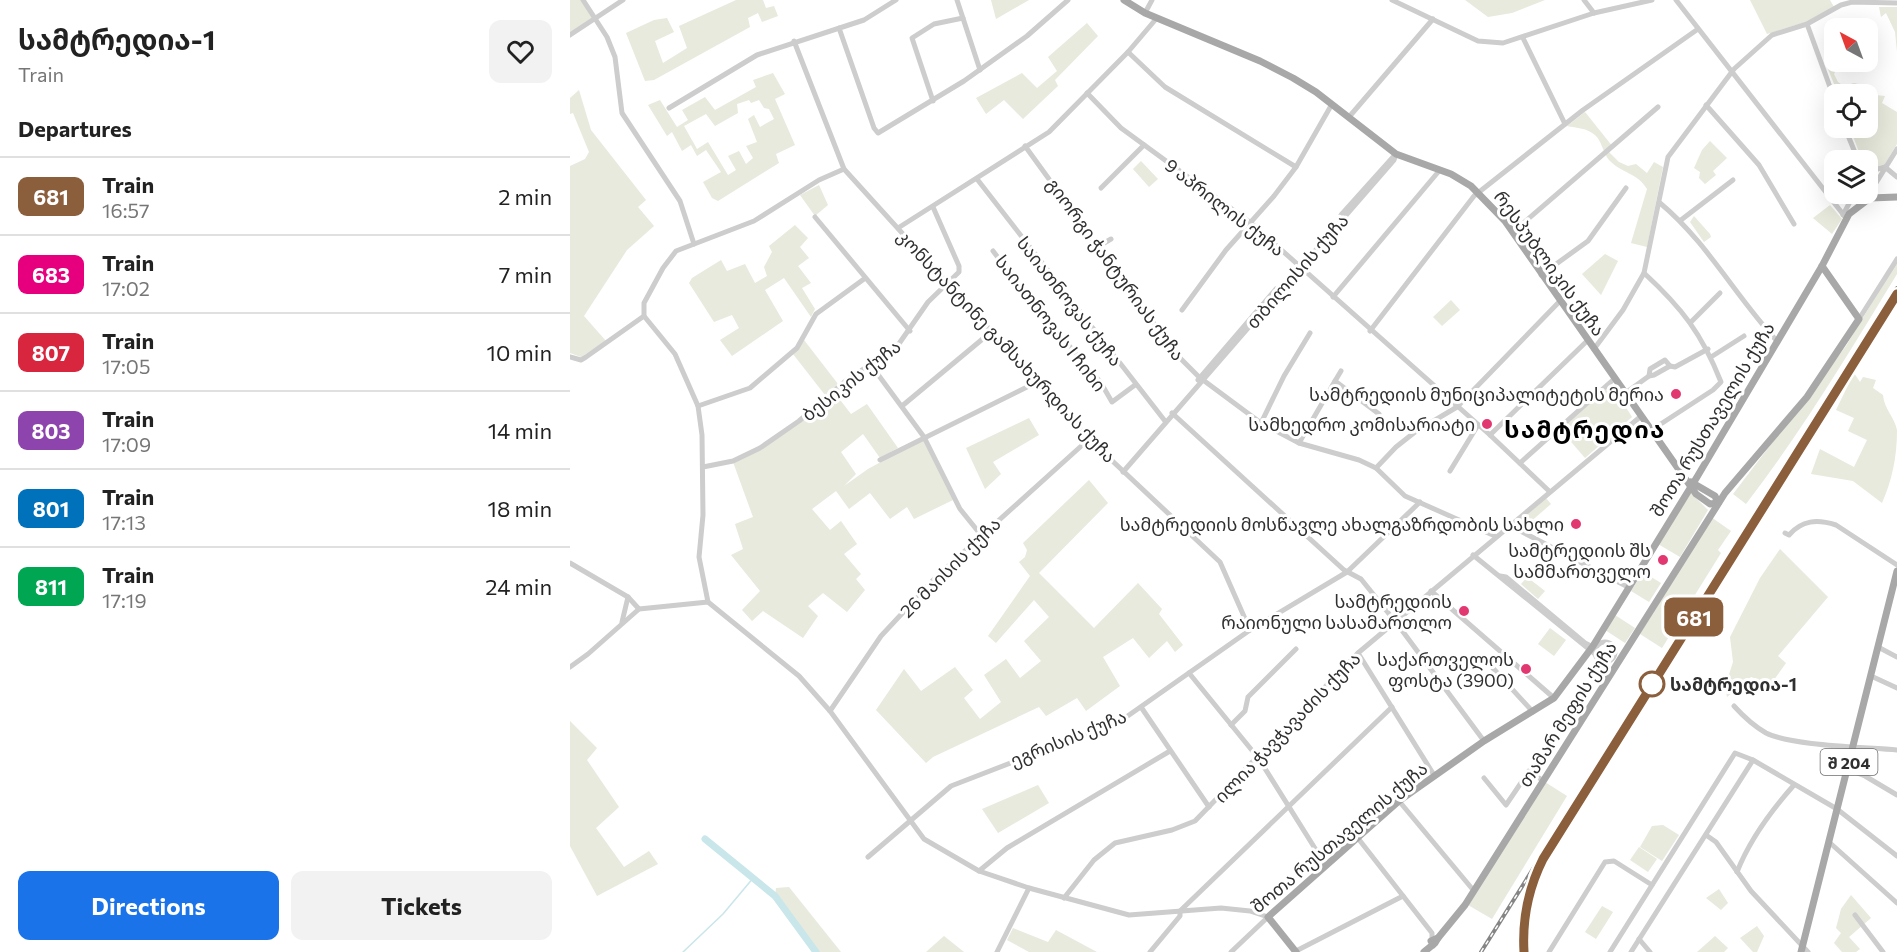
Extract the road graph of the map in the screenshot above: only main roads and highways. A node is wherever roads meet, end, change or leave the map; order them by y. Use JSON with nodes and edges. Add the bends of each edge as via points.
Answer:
{"nodes":[{"id":1,"x":1124,"y":0,"type":"edge"},
{"id":2,"x":1878,"y":195,"type":"edge"},
{"id":3,"x":1897,"y":197,"type":"edge"},
{"id":4,"x":1859,"y":204,"type":"edge"},
{"id":5,"x":1822,"y":266,"type":"junction"},
{"id":6,"x":1686,"y":478,"type":"junction"},
{"id":7,"x":1692,"y":485,"type":"junction"},
{"id":8,"x":1718,"y":503,"type":"junction"},
{"id":9,"x":1897,"y":571,"type":"edge"},
{"id":10,"x":1431,"y":944,"type":"edge"},
{"id":11,"x":1804,"y":950,"type":"edge"},
{"id":12,"x":1296,"y":952,"type":"edge"}],
"edges":[{"from":1,"to":6,"type":"main road","name":"რესპუბლიკის ქუჩა","via":[[1156,19],[1260,61],[1316,92],[1395,155],[1463,180],[1480,193],[1513,232]]},
{"from":2,"to":3,"type":"main road"},
{"from":4,"to":5,"type":"main road","name":"შოთა რუსთაველის ქუჩა","via":[[1845,217]]},
{"from":5,"to":7,"type":"main road","name":"შოთა რუსთაველის ქუჩა"},
{"from":5,"to":8,"type":"main road","name":"თამარ მეფის ქუჩა","via":[[1859,319],[1806,398]]},
{"from":6,"to":7,"type":"main road"},
{"from":6,"to":7,"type":"main road"},
{"from":7,"to":8,"type":"main road","via":[[1710,504]]},
{"from":7,"to":12,"type":"main road","name":"შოთა რუსთაველის ქუჩა","via":[[1628,586],[1594,649],[1554,698],[1399,801],[1268,917]]},
{"from":8,"to":10,"type":"main road","name":"თამარ მეფის ქუჩა","via":[[1473,891]]},
{"from":9,"to":11,"type":"main road","number":"შ 204"}]}
